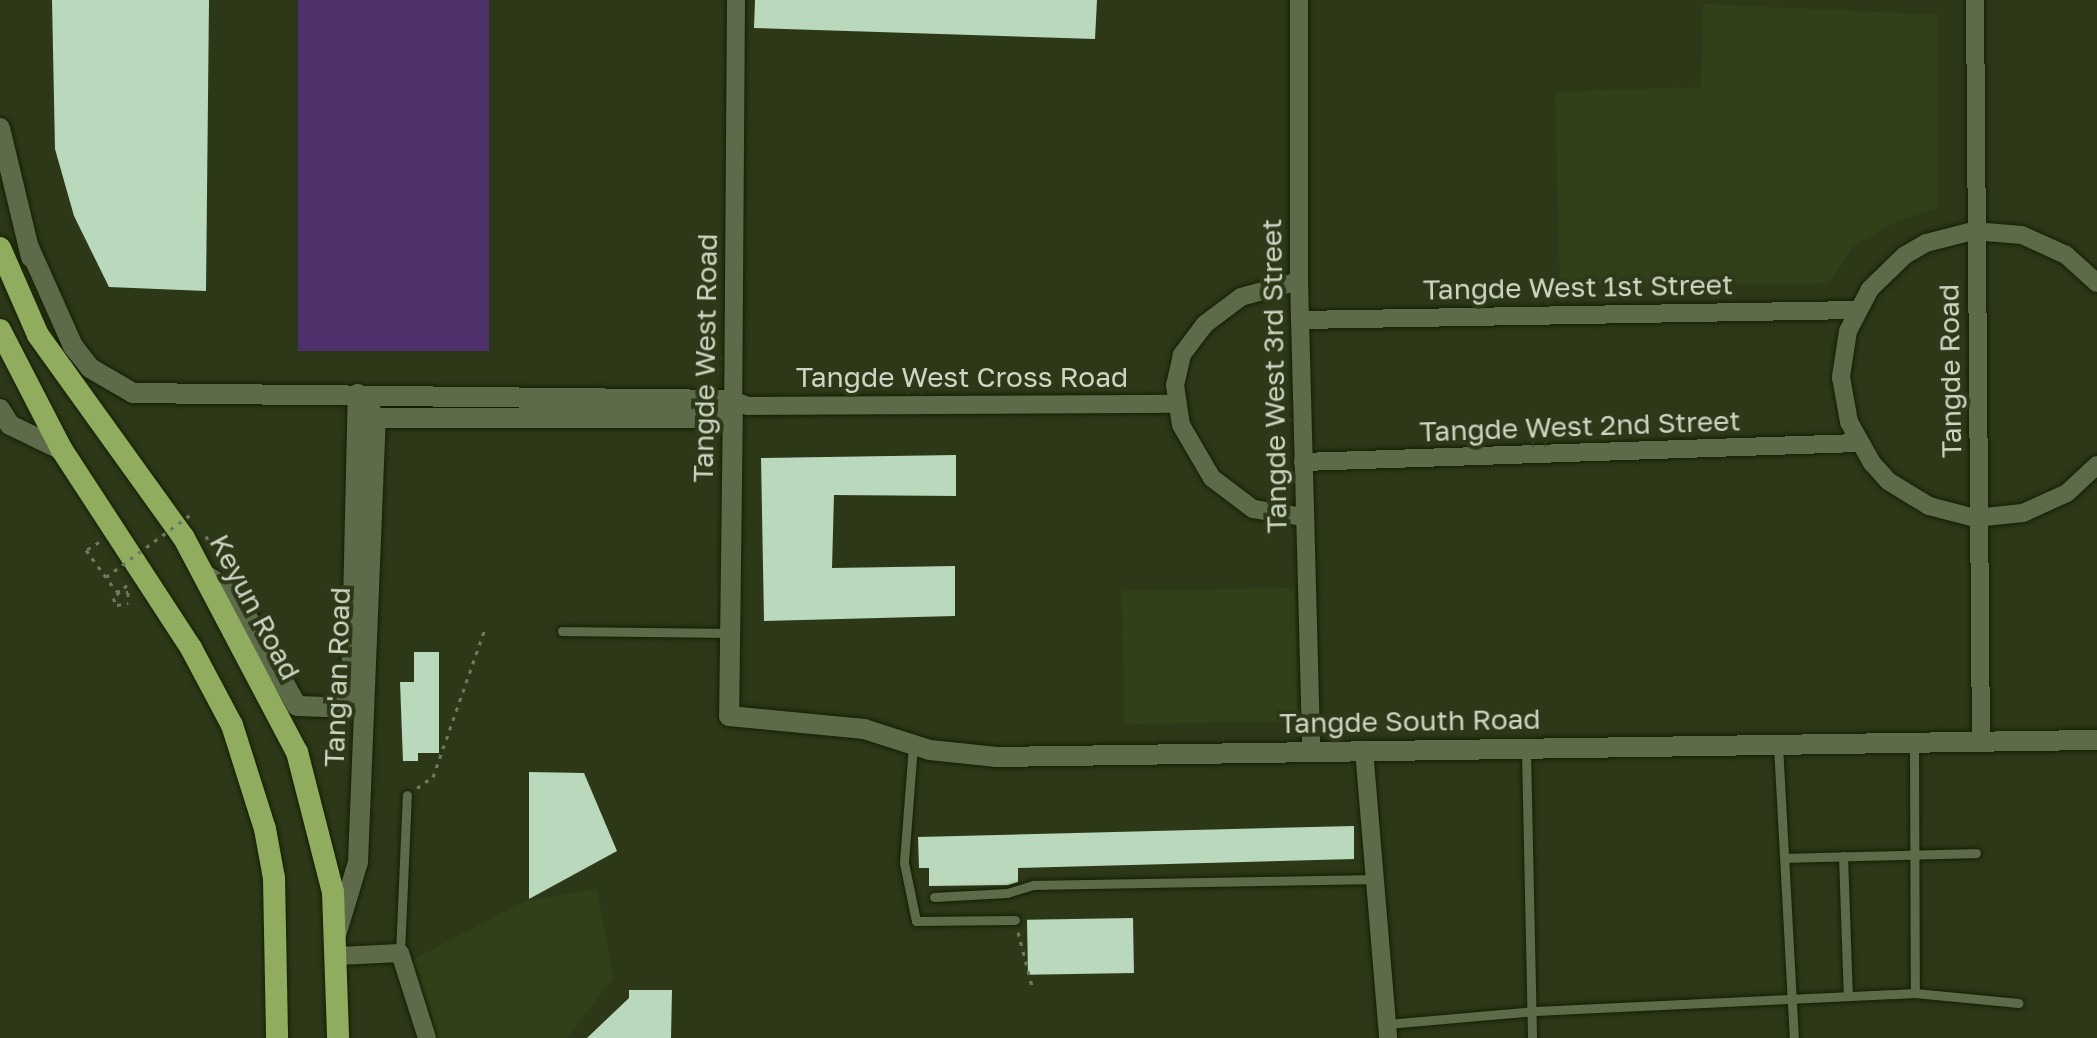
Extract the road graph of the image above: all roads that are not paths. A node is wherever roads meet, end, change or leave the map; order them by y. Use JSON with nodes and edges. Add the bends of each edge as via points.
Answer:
{"nodes":[{"id":1,"x":736,"y":0,"type":"edge"},
{"id":2,"x":1299,"y":0,"type":"edge"},
{"id":3,"x":1975,"y":0,"type":"edge"},
{"id":4,"x":0,"y":128,"type":"edge"},
{"id":5,"x":1977,"y":231,"type":"junction"},
{"id":6,"x":28,"y":245,"type":"junction"},
{"id":7,"x":0,"y":248,"type":"edge"},
{"id":8,"x":1299,"y":281,"type":"junction"},
{"id":9,"x":2097,"y":283,"type":"edge"},
{"id":10,"x":1857,"y":310,"type":"junction"},
{"id":11,"x":1300,"y":320,"type":"junction"},
{"id":12,"x":0,"y":330,"type":"edge"},
{"id":13,"x":71,"y":386,"type":"junction"},
{"id":14,"x":358,"y":394,"type":"junction"},
{"id":15,"x":1176,"y":404,"type":"junction"},
{"id":16,"x":738,"y":408,"type":"junction"},
{"id":17,"x":0,"y":409,"type":"edge"},
{"id":18,"x":354,"y":418,"type":"junction"},
{"id":19,"x":376,"y":418,"type":"junction"},
{"id":20,"x":1859,"y":443,"type":"junction"},
{"id":21,"x":62,"y":450,"type":"junction"},
{"id":22,"x":1303,"y":462,"type":"junction"},
{"id":23,"x":2097,"y":465,"type":"edge"},
{"id":24,"x":1304,"y":517,"type":"junction"},
{"id":25,"x":1979,"y":518,"type":"junction"},
{"id":26,"x":204,"y":574,"type":"junction"},
{"id":27,"x":562,"y":631,"type":"dead end"},
{"id":28,"x":730,"y":633,"type":"junction"},
{"id":29,"x":729,"y":716,"type":"joint"},
{"id":30,"x":2097,"y":740,"type":"edge"},
{"id":31,"x":1981,"y":742,"type":"junction"},
{"id":32,"x":1914,"y":743,"type":"junction"},
{"id":33,"x":913,"y":745,"type":"junction"},
{"id":34,"x":1778,"y":745,"type":"junction"},
{"id":35,"x":1526,"y":747,"type":"junction"},
{"id":36,"x":1311,"y":750,"type":"junction"},
{"id":37,"x":1364,"y":750,"type":"junction"},
{"id":38,"x":407,"y":795,"type":"road end"},
{"id":39,"x":1976,"y":853,"type":"dead end"},
{"id":40,"x":1914,"y":854,"type":"junction"},
{"id":41,"x":1843,"y":856,"type":"junction"},
{"id":42,"x":1785,"y":858,"type":"junction"},
{"id":43,"x":1375,"y":879,"type":"junction"},
{"id":44,"x":934,"y":897,"type":"dead end"},
{"id":45,"x":1015,"y":920,"type":"road end"},
{"id":46,"x":337,"y":946,"type":"junction"},
{"id":47,"x":400,"y":953,"type":"junction"},
{"id":48,"x":1915,"y":993,"type":"junction"},
{"id":49,"x":1848,"y":996,"type":"junction"},
{"id":50,"x":1792,"y":999,"type":"junction"},
{"id":51,"x":2019,"y":1003,"type":"dead end"},
{"id":52,"x":1535,"y":1011,"type":"junction"},
{"id":53,"x":1388,"y":1031,"type":"edge"},
{"id":54,"x":277,"y":1038,"type":"edge"},
{"id":55,"x":338,"y":1038,"type":"edge"},
{"id":56,"x":427,"y":1038,"type":"edge"},
{"id":57,"x":1532,"y":1038,"type":"edge"},
{"id":58,"x":1794,"y":1038,"type":"edge"}],
"edges":[{"from":1,"to":16,"type":"street","name":"Tangde West Road"},
{"from":2,"to":8,"type":"street","name":"Tangde West 3rd Street"},
{"from":3,"to":5,"type":"street","name":"Tangde Road"},
{"from":4,"to":6,"type":"street"},
{"from":5,"to":9,"type":"street","via":[[2045,243]]},
{"from":5,"to":10,"type":"street","via":[[1949,235],[1905,255],[1870,289]]},
{"from":5,"to":25,"type":"street","name":"Tangde Road"},
{"from":6,"to":13,"type":"street"},
{"from":6,"to":14,"type":"street","via":[[73,346],[113,385],[157,396]]},
{"from":7,"to":13,"type":"highway","name":"Keyun Road","via":[[38,335]]},
{"from":8,"to":11,"type":"street","name":"Tangde West 3rd Street"},
{"from":8,"to":15,"type":"street","via":[[1241,297],[1205,324],[1182,355]]},
{"from":10,"to":11,"type":"street","name":"Tangde West 1st Street"},
{"from":10,"to":20,"type":"street","via":[[1841,377]]},
{"from":11,"to":22,"type":"street","name":"Tangde West 3rd Street"},
{"from":12,"to":21,"type":"highway"},
{"from":13,"to":26,"type":"highway","name":"Keyun Road","via":[[184,538]]},
{"from":14,"to":16,"type":"street"},
{"from":14,"to":18,"type":"street","name":"Tang'an Road"},
{"from":14,"to":19,"type":"street"},
{"from":15,"to":16,"type":"street","name":"Tangde West Cross Road"},
{"from":15,"to":24,"type":"street","via":[[1198,459],[1230,494],[1253,509]]},
{"from":16,"to":19,"type":"street"},
{"from":16,"to":28,"type":"street","name":"Tangde West Road"},
{"from":17,"to":21,"type":"street","via":[[10,425]]},
{"from":18,"to":19,"type":"street"},
{"from":18,"to":26,"type":"street","name":"Tang'an Road","via":[[351,692],[334,707],[297,706],[234,593]]},
{"from":19,"to":46,"type":"street","name":"Tang'an Road","via":[[358,862]]},
{"from":20,"to":22,"type":"street","name":"Tangde West 2nd Street"},
{"from":20,"to":25,"type":"street","via":[[1888,481],[1907,495],[1952,514]]},
{"from":21,"to":54,"type":"highway","via":[[191,648],[232,725],[261,814],[274,878]]},
{"from":22,"to":24,"type":"street","name":"Tangde West 3rd Street"},
{"from":23,"to":25,"type":"street","via":[[2046,505]]},
{"from":24,"to":36,"type":"street","name":"Tangde West 3rd Street"},
{"from":25,"to":31,"type":"street","name":"Tangde Road"},
{"from":26,"to":46,"type":"highway","name":"Keyun Road","via":[[297,752],[327,857]]},
{"from":27,"to":28,"type":"lane"},
{"from":28,"to":29,"type":"street","name":"Tangde West Road"},
{"from":29,"to":33,"type":"street","name":"Tangde South Road","via":[[864,729]]},
{"from":30,"to":31,"type":"street","name":"Tangde South Road"},
{"from":31,"to":32,"type":"street","name":"Tangde South Road"},
{"from":32,"to":34,"type":"street","name":"Tangde South Road"},
{"from":32,"to":40,"type":"lane"},
{"from":33,"to":36,"type":"street","name":"Tangde South Road","via":[[997,757]]},
{"from":33,"to":45,"type":"lane","via":[[904,863],[916,921]]},
{"from":34,"to":35,"type":"street","name":"Tangde South Road"},
{"from":34,"to":42,"type":"lane"},
{"from":35,"to":37,"type":"street","name":"Tangde South Road"},
{"from":35,"to":52,"type":"lane"},
{"from":36,"to":37,"type":"street","name":"Tangde South Road"},
{"from":37,"to":43,"type":"street"},
{"from":38,"to":47,"type":"lane"},
{"from":39,"to":40,"type":"lane"},
{"from":40,"to":41,"type":"lane"},
{"from":40,"to":48,"type":"lane"},
{"from":41,"to":42,"type":"lane"},
{"from":41,"to":49,"type":"lane"},
{"from":42,"to":50,"type":"lane"},
{"from":43,"to":44,"type":"lane","via":[[1034,885],[1007,893]]},
{"from":43,"to":53,"type":"street"},
{"from":46,"to":47,"type":"street"},
{"from":46,"to":55,"type":"highway","name":"Keyun Road"},
{"from":47,"to":56,"type":"street"},
{"from":48,"to":49,"type":"lane"},
{"from":48,"to":51,"type":"lane"},
{"from":49,"to":50,"type":"lane"},
{"from":50,"to":52,"type":"lane"},
{"from":50,"to":58,"type":"lane"},
{"from":52,"to":53,"type":"lane"},
{"from":52,"to":57,"type":"lane"}]}
